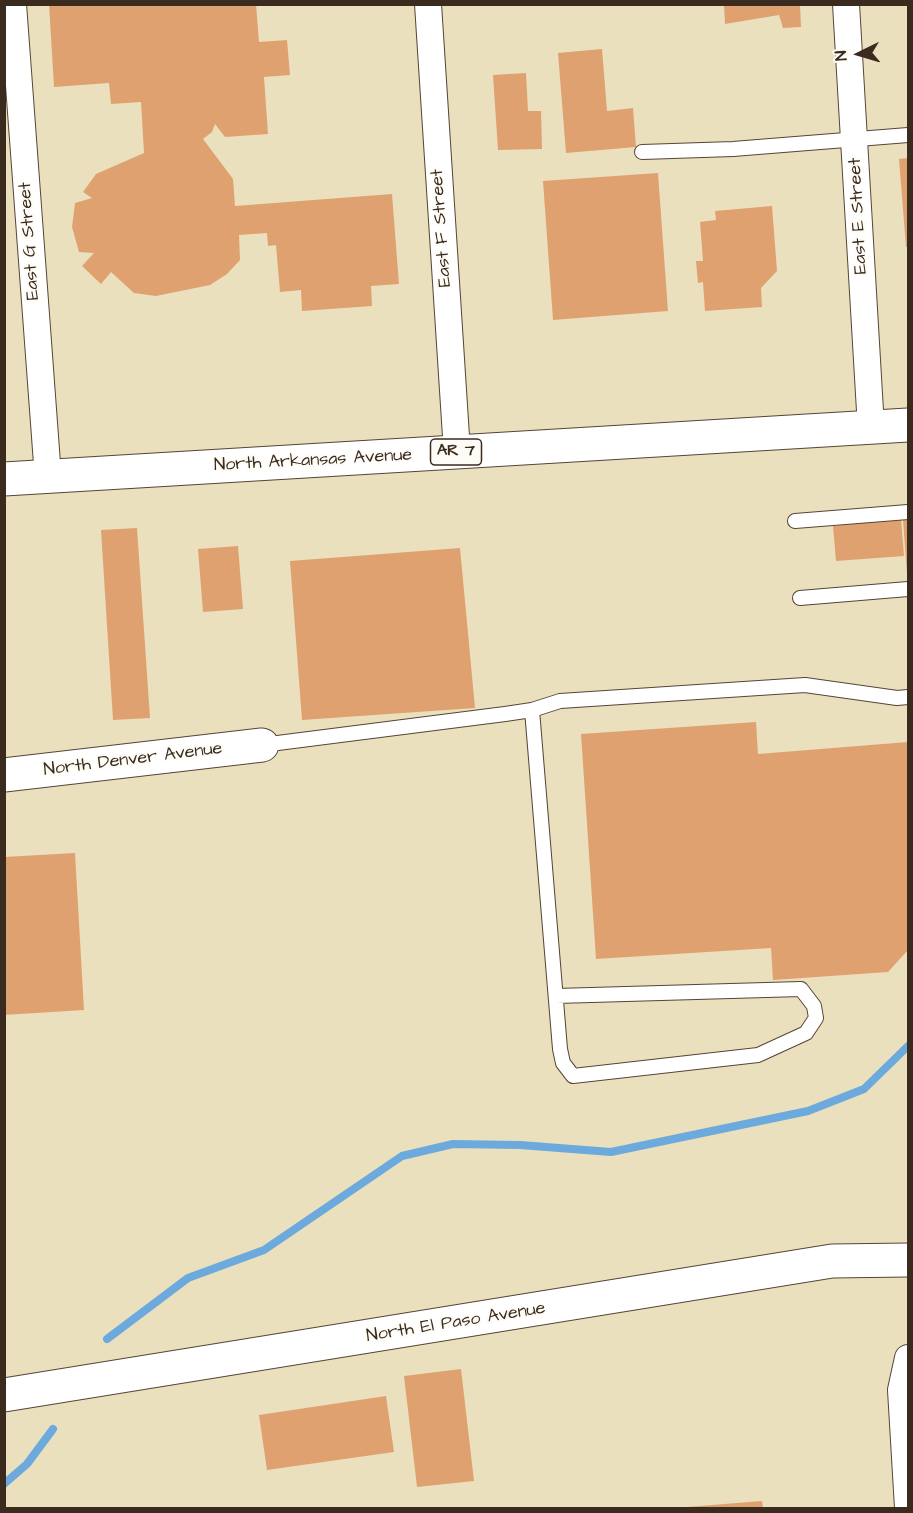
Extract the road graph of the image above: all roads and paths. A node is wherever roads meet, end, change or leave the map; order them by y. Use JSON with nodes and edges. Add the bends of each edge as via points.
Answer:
{"nodes":[{"id":1,"x":13,"y":4,"type":"edge"},
{"id":2,"x":428,"y":4,"type":"edge"},
{"id":3,"x":846,"y":4,"type":"edge"},
{"id":4,"x":909,"y":135,"type":"edge"},
{"id":5,"x":854,"y":137,"type":"junction"},
{"id":6,"x":642,"y":152,"type":"dead end"},
{"id":7,"x":909,"y":425,"type":"edge"},
{"id":8,"x":871,"y":428,"type":"junction"},
{"id":9,"x":457,"y":452,"type":"junction"},
{"id":10,"x":48,"y":477,"type":"junction"},
{"id":11,"x":4,"y":479,"type":"edge"},
{"id":12,"x":909,"y":512,"type":"edge"},
{"id":13,"x":795,"y":521,"type":"dead end"},
{"id":14,"x":909,"y":589,"type":"edge"},
{"id":15,"x":800,"y":598,"type":"dead end"},
{"id":16,"x":909,"y":697,"type":"edge"},
{"id":17,"x":532,"y":710,"type":"junction"},
{"id":18,"x":262,"y":745,"type":"joint"},
{"id":19,"x":4,"y":776,"type":"edge"},
{"id":20,"x":556,"y":996,"type":"junction"},
{"id":21,"x":909,"y":1260,"type":"edge"},
{"id":22,"x":909,"y":1358,"type":"edge"},
{"id":23,"x":9,"y":1394,"type":"edge"},
{"id":24,"x":908,"y":1509,"type":"edge"}],
"edges":[{"from":1,"to":10,"type":"street","name":"East G Street"},
{"from":2,"to":9,"type":"street","name":"East F Street"},
{"from":3,"to":5,"type":"street","name":"East E Street"},
{"from":4,"to":5,"type":"lane"},
{"from":5,"to":6,"type":"lane","via":[[733,149]]},
{"from":5,"to":8,"type":"street","name":"East E Street"},
{"from":7,"to":8,"type":"main road","name":"North Arkansas Avenue","number":"AR 7"},
{"from":8,"to":9,"type":"main road","name":"North Arkansas Avenue","number":"AR 7"},
{"from":9,"to":10,"type":"main road","name":"North Arkansas Avenue","number":"AR 7"},
{"from":10,"to":11,"type":"main road","name":"North Arkansas Avenue","number":"AR 7"},
{"from":12,"to":13,"type":"lane"},
{"from":14,"to":15,"type":"lane"},
{"from":16,"to":17,"type":"lane","via":[[805,685],[560,701]]},
{"from":17,"to":18,"type":"lane"},
{"from":17,"to":20,"type":"lane"},
{"from":18,"to":19,"type":"main road","name":"North Denver Avenue"},
{"from":20,"to":20,"type":"lane","via":[[563,1063],[573,1076],[758,1055],[807,1033],[816,1018],[814,1006],[801,989],[791,988]]},
{"from":21,"to":23,"type":"main road","name":"North El Paso Avenue","via":[[832,1261]]},
{"from":22,"to":24,"type":"street","via":[[901,1390]]}]}
